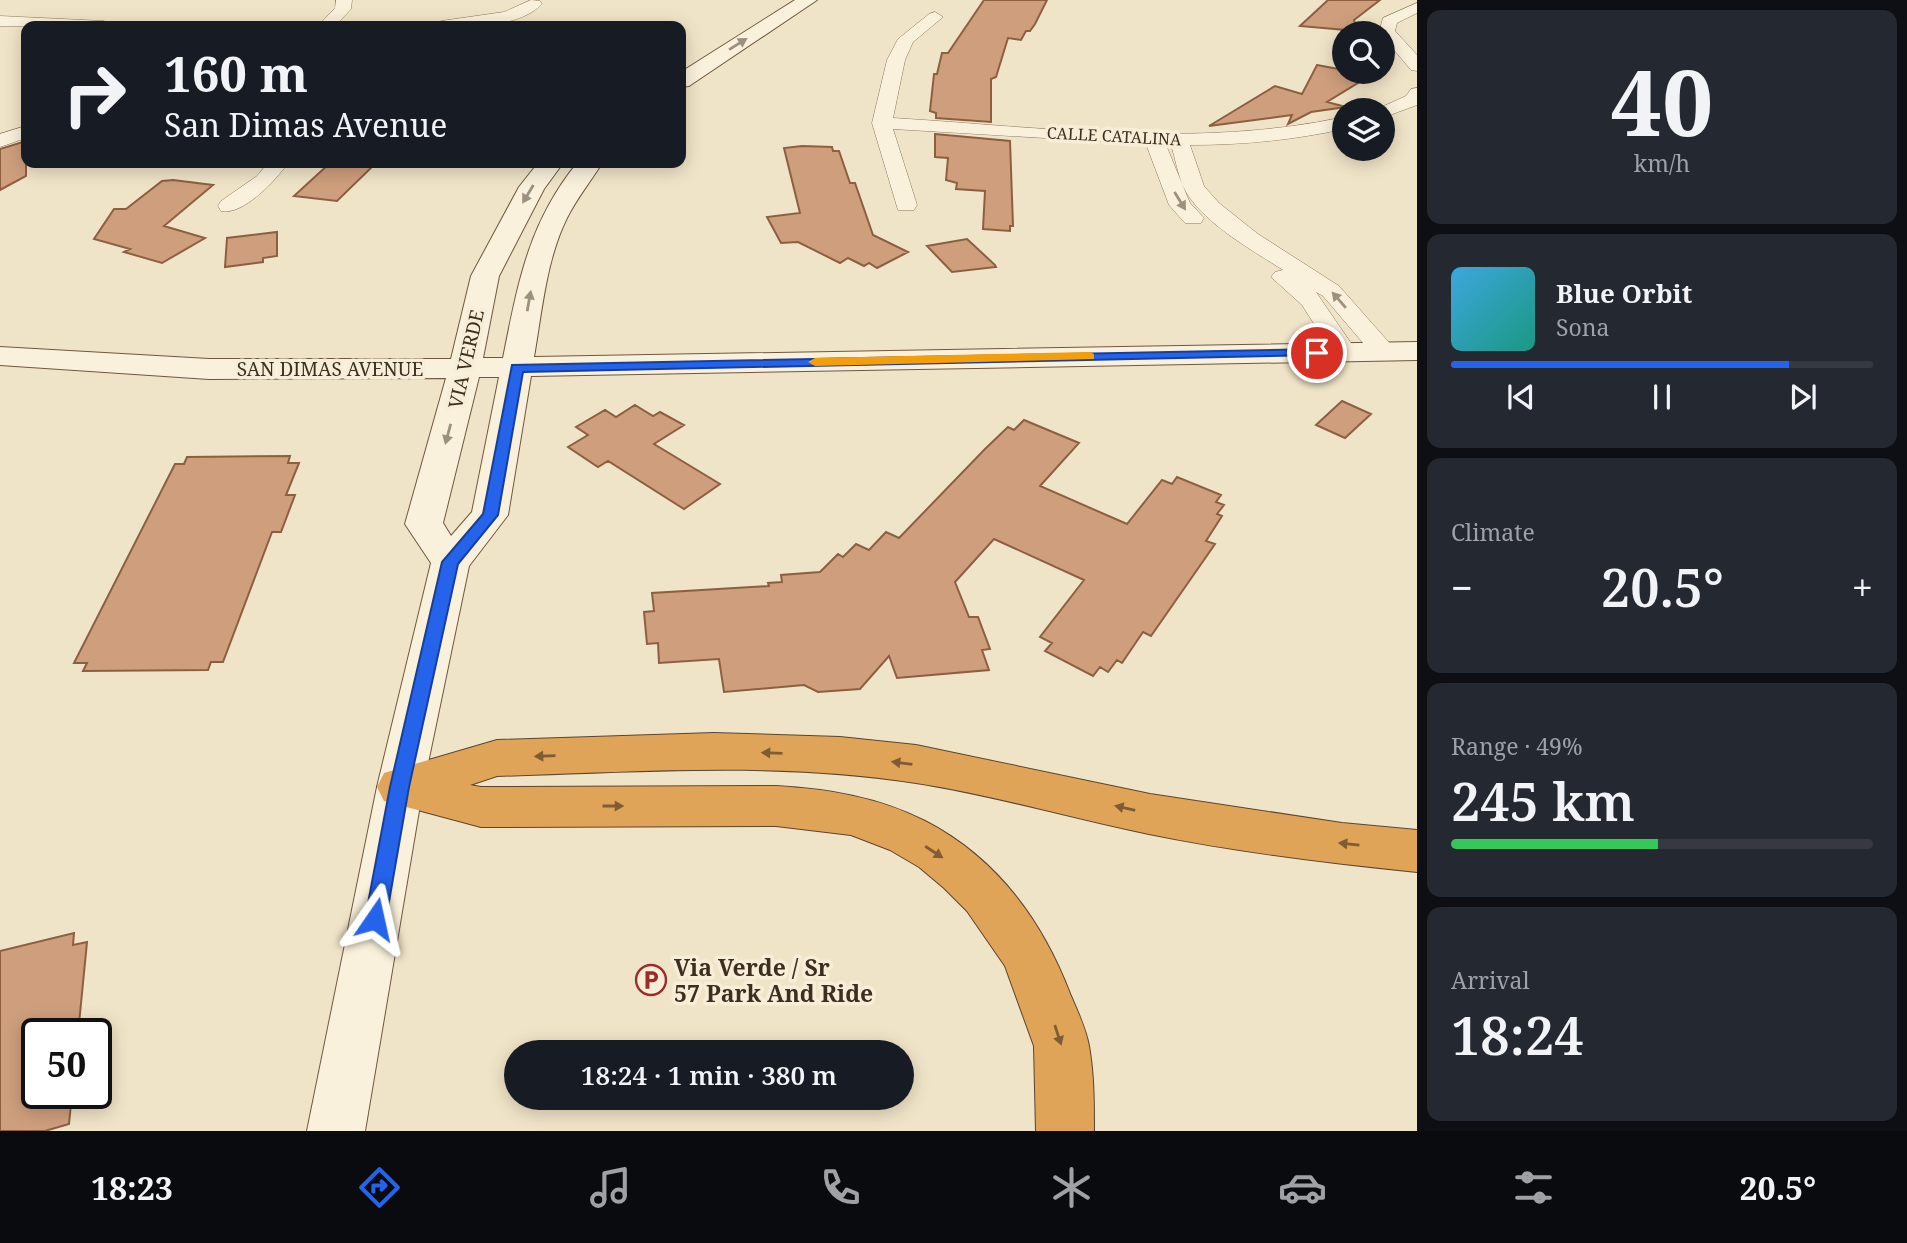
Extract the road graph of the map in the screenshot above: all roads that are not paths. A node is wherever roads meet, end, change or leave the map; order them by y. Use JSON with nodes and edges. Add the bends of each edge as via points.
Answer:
{"nodes":[{"id":1,"x":344,"y":0,"type":"edge"},
{"id":2,"x":774,"y":0,"type":"edge"},
{"id":3,"x":808,"y":0,"type":"edge"},
{"id":4,"x":534,"y":4,"type":"dead end"},
{"id":5,"x":1417,"y":8,"type":"edge"},
{"id":6,"x":935,"y":17,"type":"dead end"},
{"id":7,"x":0,"y":21,"type":"edge"},
{"id":8,"x":331,"y":21,"type":"edge"},
{"id":9,"x":474,"y":21,"type":"edge"},
{"id":10,"x":21,"y":22,"type":"edge"},
{"id":11,"x":717,"y":35,"type":"dead end"},
{"id":12,"x":1417,"y":66,"type":"edge"},
{"id":13,"x":686,"y":78,"type":"edge"},
{"id":14,"x":1417,"y":93,"type":"edge"},
{"id":15,"x":1395,"y":107,"type":"edge"},
{"id":16,"x":882,"y":123,"type":"junction"},
{"id":17,"x":1332,"y":126,"type":"edge"},
{"id":18,"x":21,"y":134,"type":"edge"},
{"id":19,"x":1154,"y":139,"type":"junction"},
{"id":20,"x":1179,"y":140,"type":"junction"},
{"id":21,"x":0,"y":141,"type":"edge"},
{"id":22,"x":274,"y":168,"type":"edge"},
{"id":23,"x":547,"y":168,"type":"edge"},
{"id":24,"x":586,"y":168,"type":"edge"},
{"id":25,"x":906,"y":205,"type":"dead end"},
{"id":26,"x":229,"y":206,"type":"dead end"},
{"id":27,"x":1303,"y":281,"type":"junction"},
{"id":28,"x":1417,"y":351,"type":"edge"},
{"id":29,"x":1344,"y":352,"type":"junction"},
{"id":30,"x":1384,"y":352,"type":"junction"},
{"id":31,"x":0,"y":356,"type":"edge"},
{"id":32,"x":465,"y":368,"type":"junction"},
{"id":33,"x":517,"y":368,"type":"junction"},
{"id":34,"x":450,"y":562,"type":"junction"},
{"id":35,"x":400,"y":787,"type":"junction"},
{"id":36,"x":1417,"y":851,"type":"edge"},
{"id":37,"x":336,"y":1131,"type":"edge"},
{"id":38,"x":1065,"y":1131,"type":"edge"}],
"edges":[{"from":1,"to":8,"type":"street","via":[[343,9]]},
{"from":2,"to":11,"type":"main road"},
{"from":13,"to":3,"type":"main road","one_way":true},
{"from":4,"to":9,"type":"street","via":[[508,16]]},
{"from":5,"to":12,"type":"street","via":[[1390,22],[1387,32]]},
{"from":6,"to":16,"type":"street","via":[[906,39],[896,60]]},
{"from":7,"to":10,"type":"street"},
{"from":14,"to":15,"type":"street"},
{"from":16,"to":19,"type":"street","name":"CALLE CATALINA"},
{"from":16,"to":25,"type":"street"},
{"from":17,"to":20,"type":"street","name":"CALLE CATALINA","via":[[1287,135]]},
{"from":18,"to":21,"type":"street"},
{"from":19,"to":20,"type":"street","name":"CALLE CATALINA"},
{"from":19,"to":27,"type":"street","one_way":true,"via":[[1180,205],[1201,226],[1232,247]]},
{"from":20,"to":27,"type":"street","via":[[1194,187],[1211,208]]},
{"from":22,"to":26,"type":"street"},
{"from":23,"to":32,"type":"main road","name":"VIA VERDE","one_way":true,"via":[[485,275]]},
{"from":33,"to":24,"type":"main road","one_way":true,"via":[[533,279],[552,221]]},
{"from":27,"to":29,"type":"street"},
{"from":30,"to":27,"type":"street","one_way":true,"via":[[1331,291]]},
{"from":28,"to":30,"type":"main road","name":"SAN DIMAS AVENUE"},
{"from":29,"to":30,"type":"main road","name":"SAN DIMAS AVENUE"},
{"from":29,"to":33,"type":"main road","name":"SAN DIMAS AVENUE"},
{"from":31,"to":32,"type":"main road","name":"SAN DIMAS AVENUE","via":[[209,369]]},
{"from":32,"to":33,"type":"main road","name":"SAN DIMAS AVENUE"},
{"from":32,"to":34,"type":"main road","name":"VIA VERDE","one_way":true,"via":[[424,524]]},
{"from":33,"to":34,"type":"main road","via":[[490,515]]},
{"from":34,"to":35,"type":"main road"},
{"from":36,"to":35,"type":"highway","one_way":true,"via":[[1150,814],[981,776],[841,755],[714,751],[497,758]]},
{"from":35,"to":37,"type":"main road"},
{"from":35,"to":38,"type":"highway","one_way":true,"via":[[481,807],[825,809],[877,823],[934,850],[977,885],[1013,928],[1041,983],[1062,1049]]}]}
